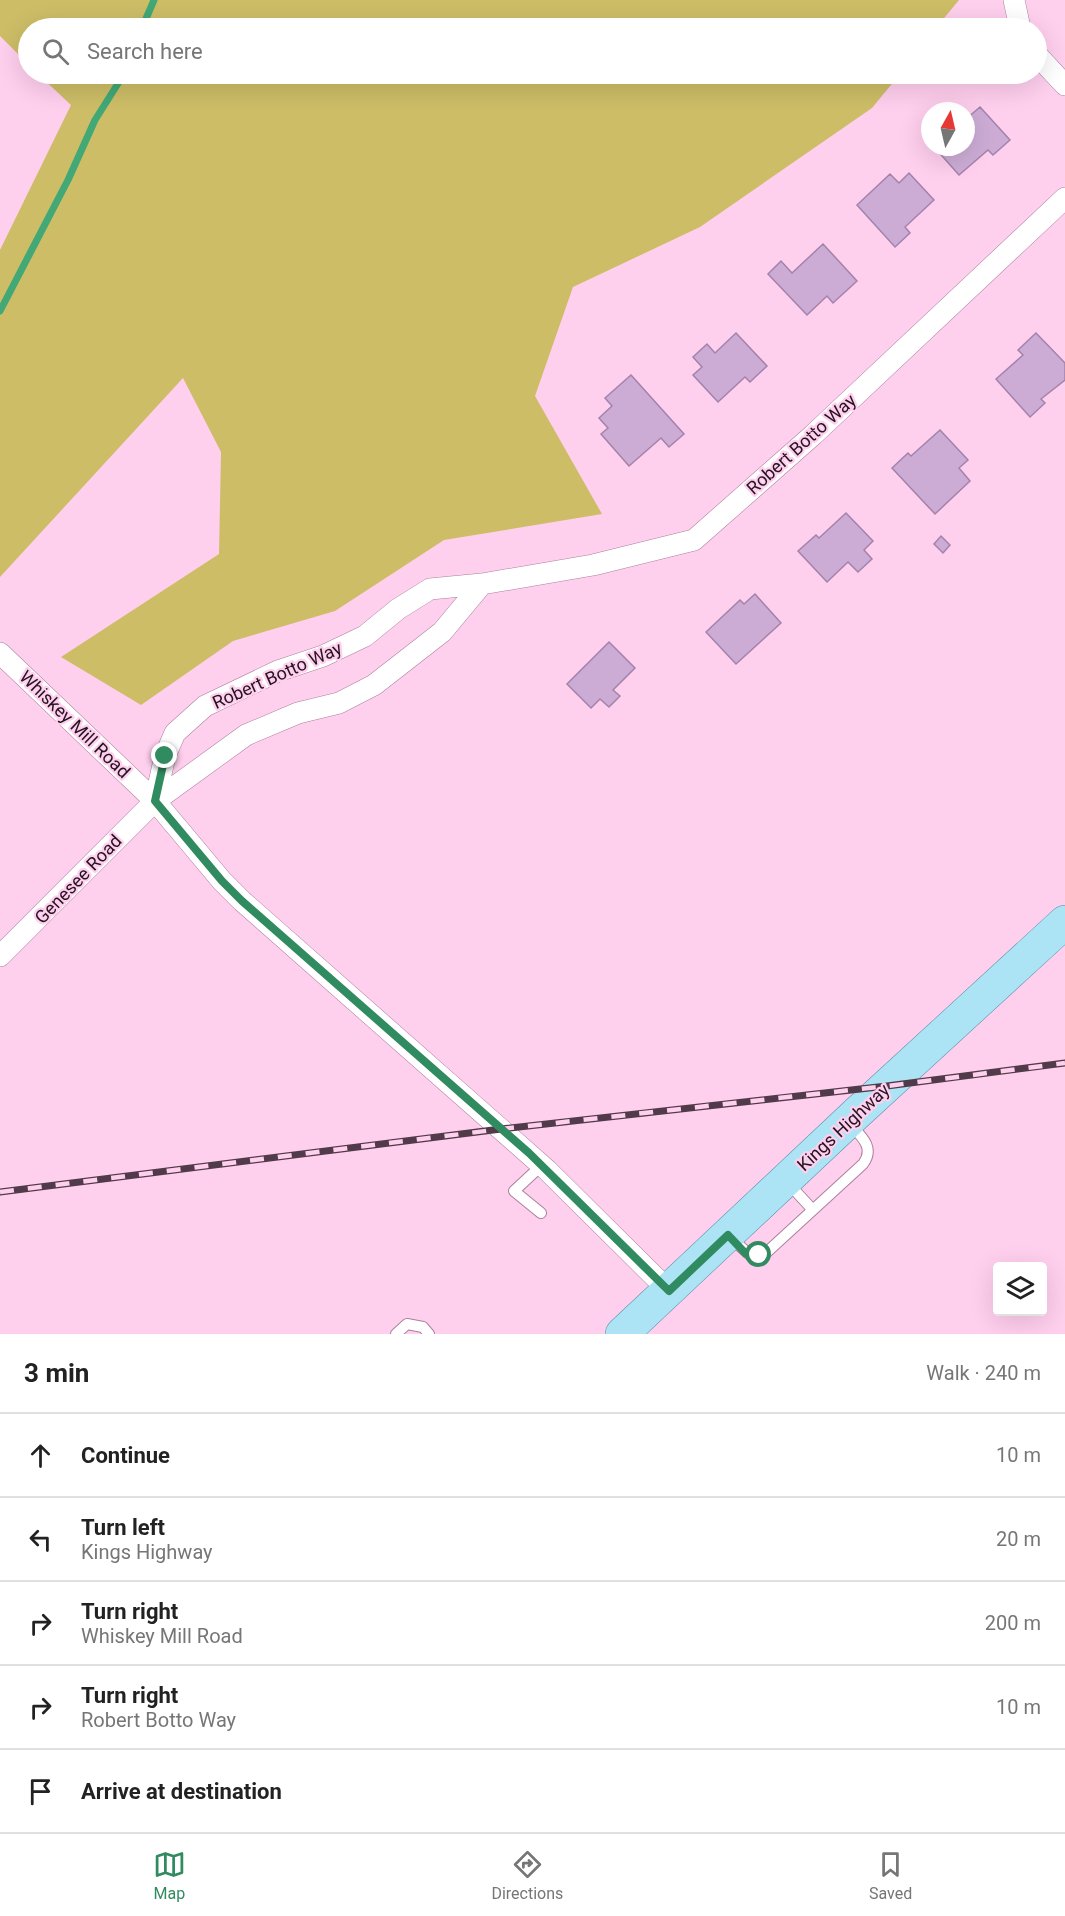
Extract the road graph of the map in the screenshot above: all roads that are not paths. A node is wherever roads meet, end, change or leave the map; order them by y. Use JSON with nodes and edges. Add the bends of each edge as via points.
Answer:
{"nodes":[{"id":1,"x":1014,"y":0,"type":"edge"},
{"id":2,"x":1018,"y":18,"type":"edge"},
{"id":3,"x":1047,"y":66,"type":"edge"},
{"id":4,"x":1065,"y":85,"type":"edge"},
{"id":5,"x":1065,"y":198,"type":"edge"},
{"id":6,"x":482,"y":585,"type":"junction"},
{"id":7,"x":0,"y":653,"type":"edge"},
{"id":8,"x":155,"y":801,"type":"junction"},
{"id":9,"x":1065,"y":922,"type":"edge"},
{"id":10,"x":0,"y":956,"type":"edge"},
{"id":11,"x":848,"y":1121,"type":"junction"},
{"id":12,"x":542,"y":1165,"type":"junction"},
{"id":13,"x":786,"y":1180,"type":"junction"},
{"id":14,"x":812,"y":1209,"type":"junction"},
{"id":15,"x":540,"y":1213,"type":"dead end"},
{"id":16,"x":728,"y":1235,"type":"junction"},
{"id":17,"x":669,"y":1291,"type":"junction"},
{"id":18,"x":396,"y":1334,"type":"edge"},
{"id":19,"x":429,"y":1334,"type":"edge"},
{"id":20,"x":622,"y":1334,"type":"edge"}],
"edges":[{"from":1,"to":2,"type":"street"},
{"from":3,"to":4,"type":"street"},
{"from":5,"to":6,"type":"street","name":"Robert Botto Way","via":[[813,435],[694,540],[593,565]]},
{"from":6,"to":8,"type":"street","via":[[442,632],[374,685],[339,703],[298,713],[246,735]]},
{"from":6,"to":8,"type":"street","name":"Robert Botto Way","via":[[430,589],[365,636],[278,671],[206,706],[175,733],[165,756]]},
{"from":7,"to":8,"type":"street","name":"Whiskey Mill Road"},
{"from":8,"to":10,"type":"street","name":"Genesee Road"},
{"from":8,"to":12,"type":"street","name":"Whiskey Mill Road","via":[[242,901]]},
{"from":9,"to":11,"type":"main road","name":"Kings Highway"},
{"from":11,"to":13,"type":"main road","name":"Kings Highway"},
{"from":11,"to":14,"type":"lane","via":[[864,1139],[869,1153]]},
{"from":12,"to":15,"type":"lane","via":[[514,1191]]},
{"from":12,"to":17,"type":"street","name":"Whiskey Mill Road"},
{"from":13,"to":14,"type":"lane"},
{"from":13,"to":16,"type":"main road","name":"Kings Highway"},
{"from":14,"to":16,"type":"lane","via":[[759,1255],[746,1254]]},
{"from":16,"to":17,"type":"main road","name":"Kings Highway"},
{"from":17,"to":20,"type":"main road","name":"Kings Highway"},
{"from":18,"to":19,"type":"lane","via":[[407,1324],[423,1327]]}]}
